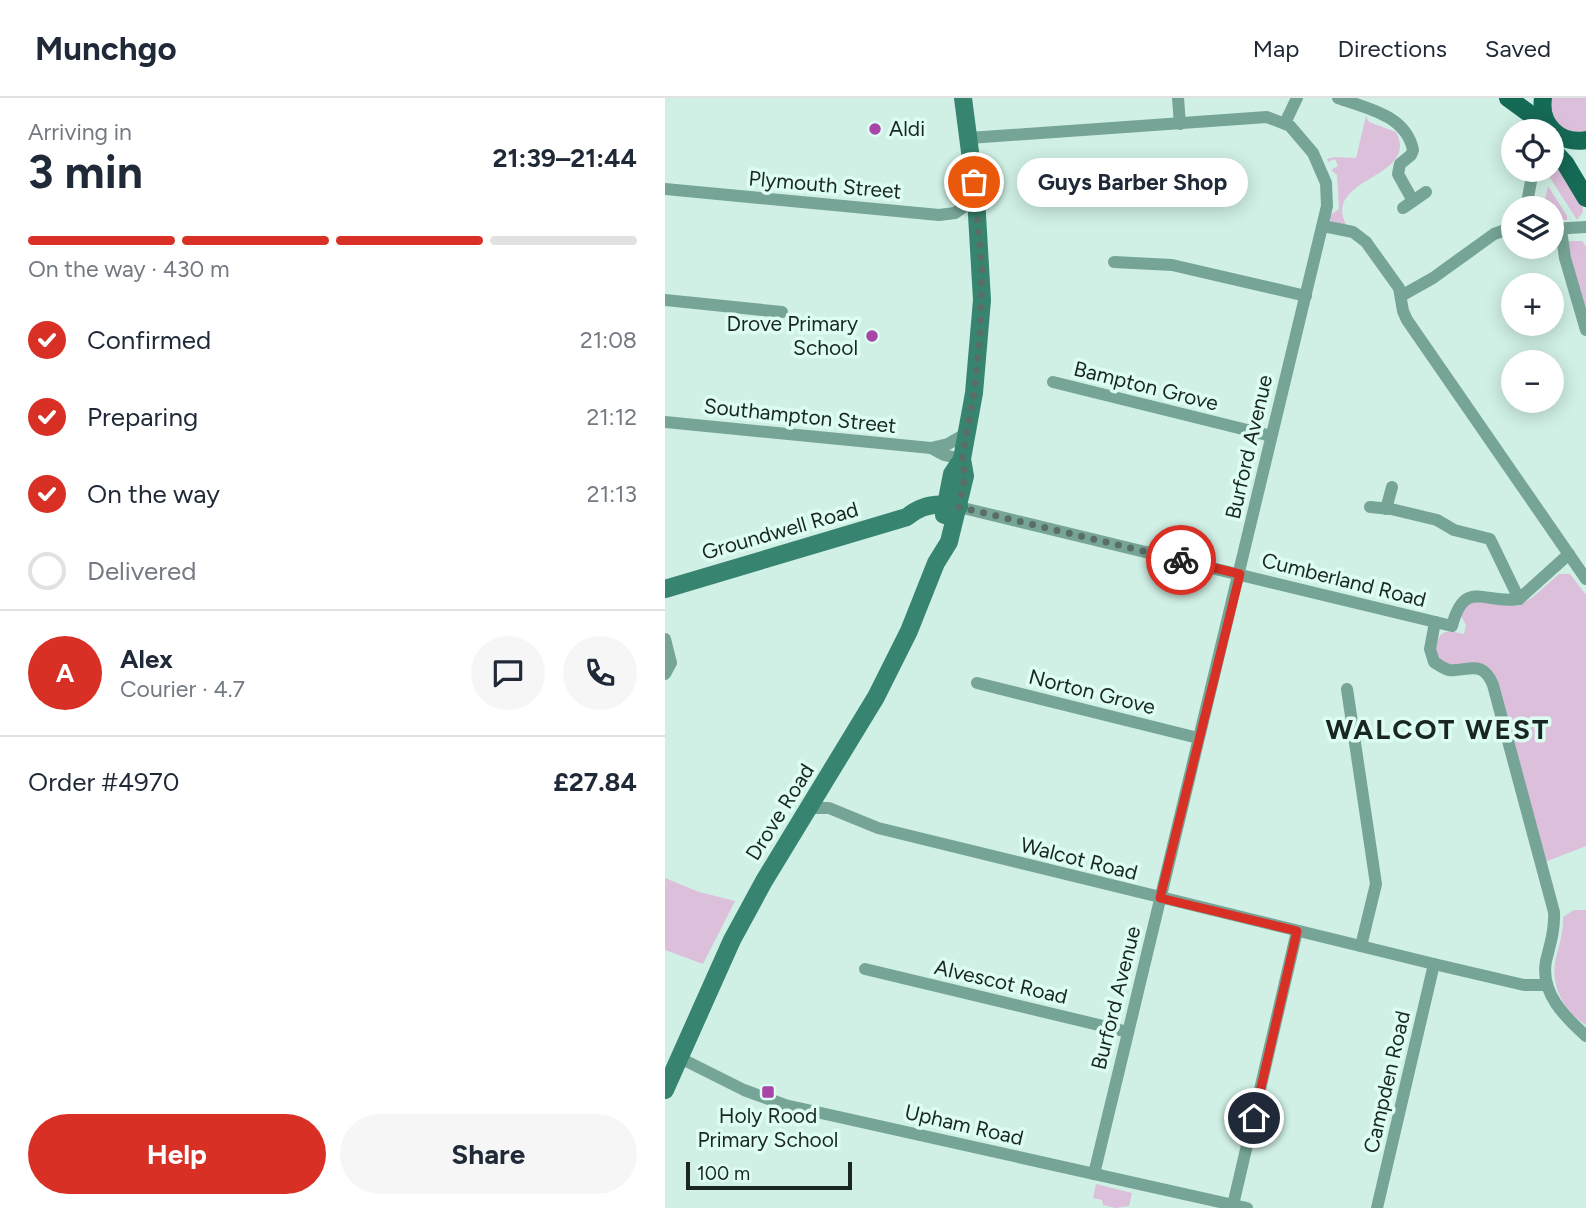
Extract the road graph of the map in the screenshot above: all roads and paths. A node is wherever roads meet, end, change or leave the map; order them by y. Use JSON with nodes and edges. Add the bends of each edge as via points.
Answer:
{"nodes":[{"id":1,"x":963,"y":98,"type":"edge"},
{"id":2,"x":1178,"y":98,"type":"edge"},
{"id":3,"x":1297,"y":98,"type":"edge"},
{"id":4,"x":1338,"y":98,"type":"edge"},
{"id":5,"x":1502,"y":98,"type":"edge"},
{"id":6,"x":1508,"y":98,"type":"edge"},
{"id":7,"x":1543,"y":98,"type":"edge"},
{"id":8,"x":1528,"y":119,"type":"edge"},
{"id":9,"x":1531,"y":119,"type":"edge"},
{"id":10,"x":1544,"y":119,"type":"edge"},
{"id":11,"x":1285,"y":123,"type":"junction"},
{"id":12,"x":1180,"y":124,"type":"junction"},
{"id":13,"x":969,"y":138,"type":"junction"},
{"id":14,"x":1564,"y":139,"type":"edge"},
{"id":15,"x":1586,"y":140,"type":"edge"},
{"id":16,"x":1564,"y":152,"type":"edge"},
{"id":17,"x":1564,"y":161,"type":"edge"},
{"id":18,"x":1586,"y":178,"type":"edge"},
{"id":19,"x":665,"y":189,"type":"edge"},
{"id":20,"x":1426,"y":192,"type":"dead end"},
{"id":21,"x":976,"y":198,"type":"junction"},
{"id":22,"x":1586,"y":198,"type":"edge"},
{"id":23,"x":1323,"y":226,"type":"junction"},
{"id":24,"x":1586,"y":227,"type":"edge"},
{"id":25,"x":1564,"y":229,"type":"edge"},
{"id":26,"x":1501,"y":231,"type":"edge"},
{"id":27,"x":1564,"y":254,"type":"edge"},
{"id":28,"x":1114,"y":262,"type":"dead end"},
{"id":29,"x":1306,"y":296,"type":"junction"},
{"id":30,"x":1401,"y":296,"type":"junction"},
{"id":31,"x":665,"y":300,"type":"edge"},
{"id":32,"x":782,"y":312,"type":"dead end"},
{"id":33,"x":1586,"y":330,"type":"edge"},
{"id":34,"x":1053,"y":382,"type":"dead end"},
{"id":35,"x":665,"y":422,"type":"edge"},
{"id":36,"x":967,"y":433,"type":"junction"},
{"id":37,"x":1271,"y":436,"type":"junction"},
{"id":38,"x":931,"y":448,"type":"junction"},
{"id":39,"x":962,"y":459,"type":"junction"},
{"id":40,"x":1392,"y":487,"type":"dead end"},
{"id":41,"x":1370,"y":507,"type":"dead end"},
{"id":42,"x":950,"y":508,"type":"junction"},
{"id":43,"x":1386,"y":509,"type":"junction"},
{"id":44,"x":1569,"y":554,"type":"junction"},
{"id":45,"x":1240,"y":574,"type":"junction"},
{"id":46,"x":1586,"y":579,"type":"edge"},
{"id":47,"x":665,"y":589,"type":"edge"},
{"id":48,"x":1518,"y":599,"type":"junction"},
{"id":49,"x":1435,"y":622,"type":"junction"},
{"id":50,"x":665,"y":639,"type":"edge"},
{"id":51,"x":665,"y":674,"type":"edge"},
{"id":52,"x":977,"y":683,"type":"dead end"},
{"id":53,"x":1347,"y":689,"type":"dead end"},
{"id":54,"x":1198,"y":738,"type":"junction"},
{"id":55,"x":809,"y":808,"type":"junction"},
{"id":56,"x":1160,"y":898,"type":"junction"},
{"id":57,"x":1297,"y":931,"type":"junction"},
{"id":58,"x":1361,"y":946,"type":"junction"},
{"id":59,"x":1434,"y":964,"type":"junction"},
{"id":60,"x":865,"y":968,"type":"dead end"},
{"id":61,"x":1547,"y":985,"type":"junction"},
{"id":62,"x":1128,"y":1032,"type":"junction"},
{"id":63,"x":1586,"y":1035,"type":"edge"},
{"id":64,"x":680,"y":1058,"type":"junction"},
{"id":65,"x":665,"y":1094,"type":"edge"},
{"id":66,"x":1094,"y":1174,"type":"junction"},
{"id":67,"x":1233,"y":1205,"type":"junction"},
{"id":68,"x":1247,"y":1208,"type":"edge"},
{"id":69,"x":1377,"y":1208,"type":"edge"}],
"edges":[{"from":1,"to":13,"type":"main road","name":"Drove Road"},
{"from":2,"to":12,"type":"street"},
{"from":3,"to":11,"type":"street"},
{"from":4,"to":20,"type":"street","via":[[1391,118],[1403,128],[1413,150],[1400,164],[1398,174],[1408,204]]},
{"from":5,"to":8,"type":"main road"},
{"from":6,"to":9,"type":"main road"},
{"from":7,"to":10,"type":"main road"},
{"from":11,"to":12,"type":"street","via":[[1261,117]]},
{"from":11,"to":23,"type":"street","name":"Burford Avenue","via":[[1308,146],[1324,176],[1328,196]]},
{"from":12,"to":13,"type":"street"},
{"from":13,"to":21,"type":"main road","name":"Drove Road"},
{"from":14,"to":15,"type":"main road"},
{"from":16,"to":18,"type":"main road"},
{"from":17,"to":22,"type":"main road"},
{"from":19,"to":21,"type":"street","name":"Plymouth Street","via":[[950,215]]},
{"from":21,"to":36,"type":"main road","name":"Drove Road","via":[[982,300]]},
{"from":23,"to":29,"type":"street","name":"Burford Avenue"},
{"from":23,"to":30,"type":"street","via":[[1362,238]]},
{"from":24,"to":25,"type":"street"},
{"from":26,"to":30,"type":"street"},
{"from":27,"to":33,"type":"street"},
{"from":28,"to":29,"type":"street","via":[[1180,267]]},
{"from":29,"to":37,"type":"street","name":"Burford Avenue"},
{"from":30,"to":44,"type":"street","via":[[1407,320]]},
{"from":31,"to":32,"type":"street"},
{"from":34,"to":37,"type":"street","name":"Bampton Grove"},
{"from":35,"to":38,"type":"street","name":"Southampton Street"},
{"from":36,"to":38,"type":"street","name":"Southampton Street"},
{"from":36,"to":39,"type":"main road","name":"Drove Road"},
{"from":37,"to":45,"type":"street","name":"Burford Avenue"},
{"from":38,"to":39,"type":"street","name":"Southampton Street"},
{"from":39,"to":42,"type":"main road","name":"Drove Road","via":[[952,474]]},
{"from":40,"to":43,"type":"street"},
{"from":41,"to":43,"type":"street"},
{"from":42,"to":45,"type":"street","name":"Cumberland Road"},
{"from":42,"to":47,"type":"main road","name":"Groundwell Road","via":[[916,509],[907,517]]},
{"from":42,"to":55,"type":"main road","name":"Drove Road","via":[[936,563],[909,631],[854,737]]},
{"from":43,"to":48,"type":"street","via":[[1437,520],[1454,530],[1490,539]]},
{"from":44,"to":46,"type":"street"},
{"from":44,"to":48,"type":"street"},
{"from":45,"to":49,"type":"street","name":"Cumberland Road"},
{"from":45,"to":54,"type":"street","name":"Burford Avenue"},
{"from":48,"to":49,"type":"street","name":"Cumberland Road","via":[[1472,596],[1456,612],[1458,628]]},
{"from":49,"to":61,"type":"street","name":"Cumberland Road","via":[[1430,649],[1434,662],[1449,670],[1471,667],[1483,671],[1493,685],[1553,905]]},
{"from":50,"to":51,"type":"street","via":[[671,663]]},
{"from":52,"to":54,"type":"street","name":"Norton Grove"},
{"from":53,"to":58,"type":"street","via":[[1376,884]]},
{"from":54,"to":56,"type":"street","name":"Burford Avenue"},
{"from":55,"to":56,"type":"street","name":"Walcot Road","via":[[825,807],[878,828]]},
{"from":55,"to":64,"type":"main road","name":"Drove Road","via":[[732,940]]},
{"from":56,"to":57,"type":"street","name":"Walcot Road"},
{"from":56,"to":62,"type":"street","name":"Burford Avenue"},
{"from":57,"to":58,"type":"street","name":"Walcot Road"},
{"from":57,"to":67,"type":"street"},
{"from":58,"to":59,"type":"street","name":"Walcot Road"},
{"from":59,"to":61,"type":"street","name":"Walcot Road","via":[[1524,985]]},
{"from":59,"to":69,"type":"street","name":"Campden Road"},
{"from":60,"to":62,"type":"street","name":"Alvescot Road"},
{"from":61,"to":63,"type":"street","via":[[1563,1016]]},
{"from":62,"to":66,"type":"street","name":"Burford Avenue"},
{"from":64,"to":65,"type":"main road","name":"Drove Road"},
{"from":64,"to":66,"type":"street","name":"Upham Road","via":[[785,1105]]},
{"from":66,"to":67,"type":"street","name":"Upham Road"},
{"from":67,"to":68,"type":"street","name":"Upham Road"}]}
